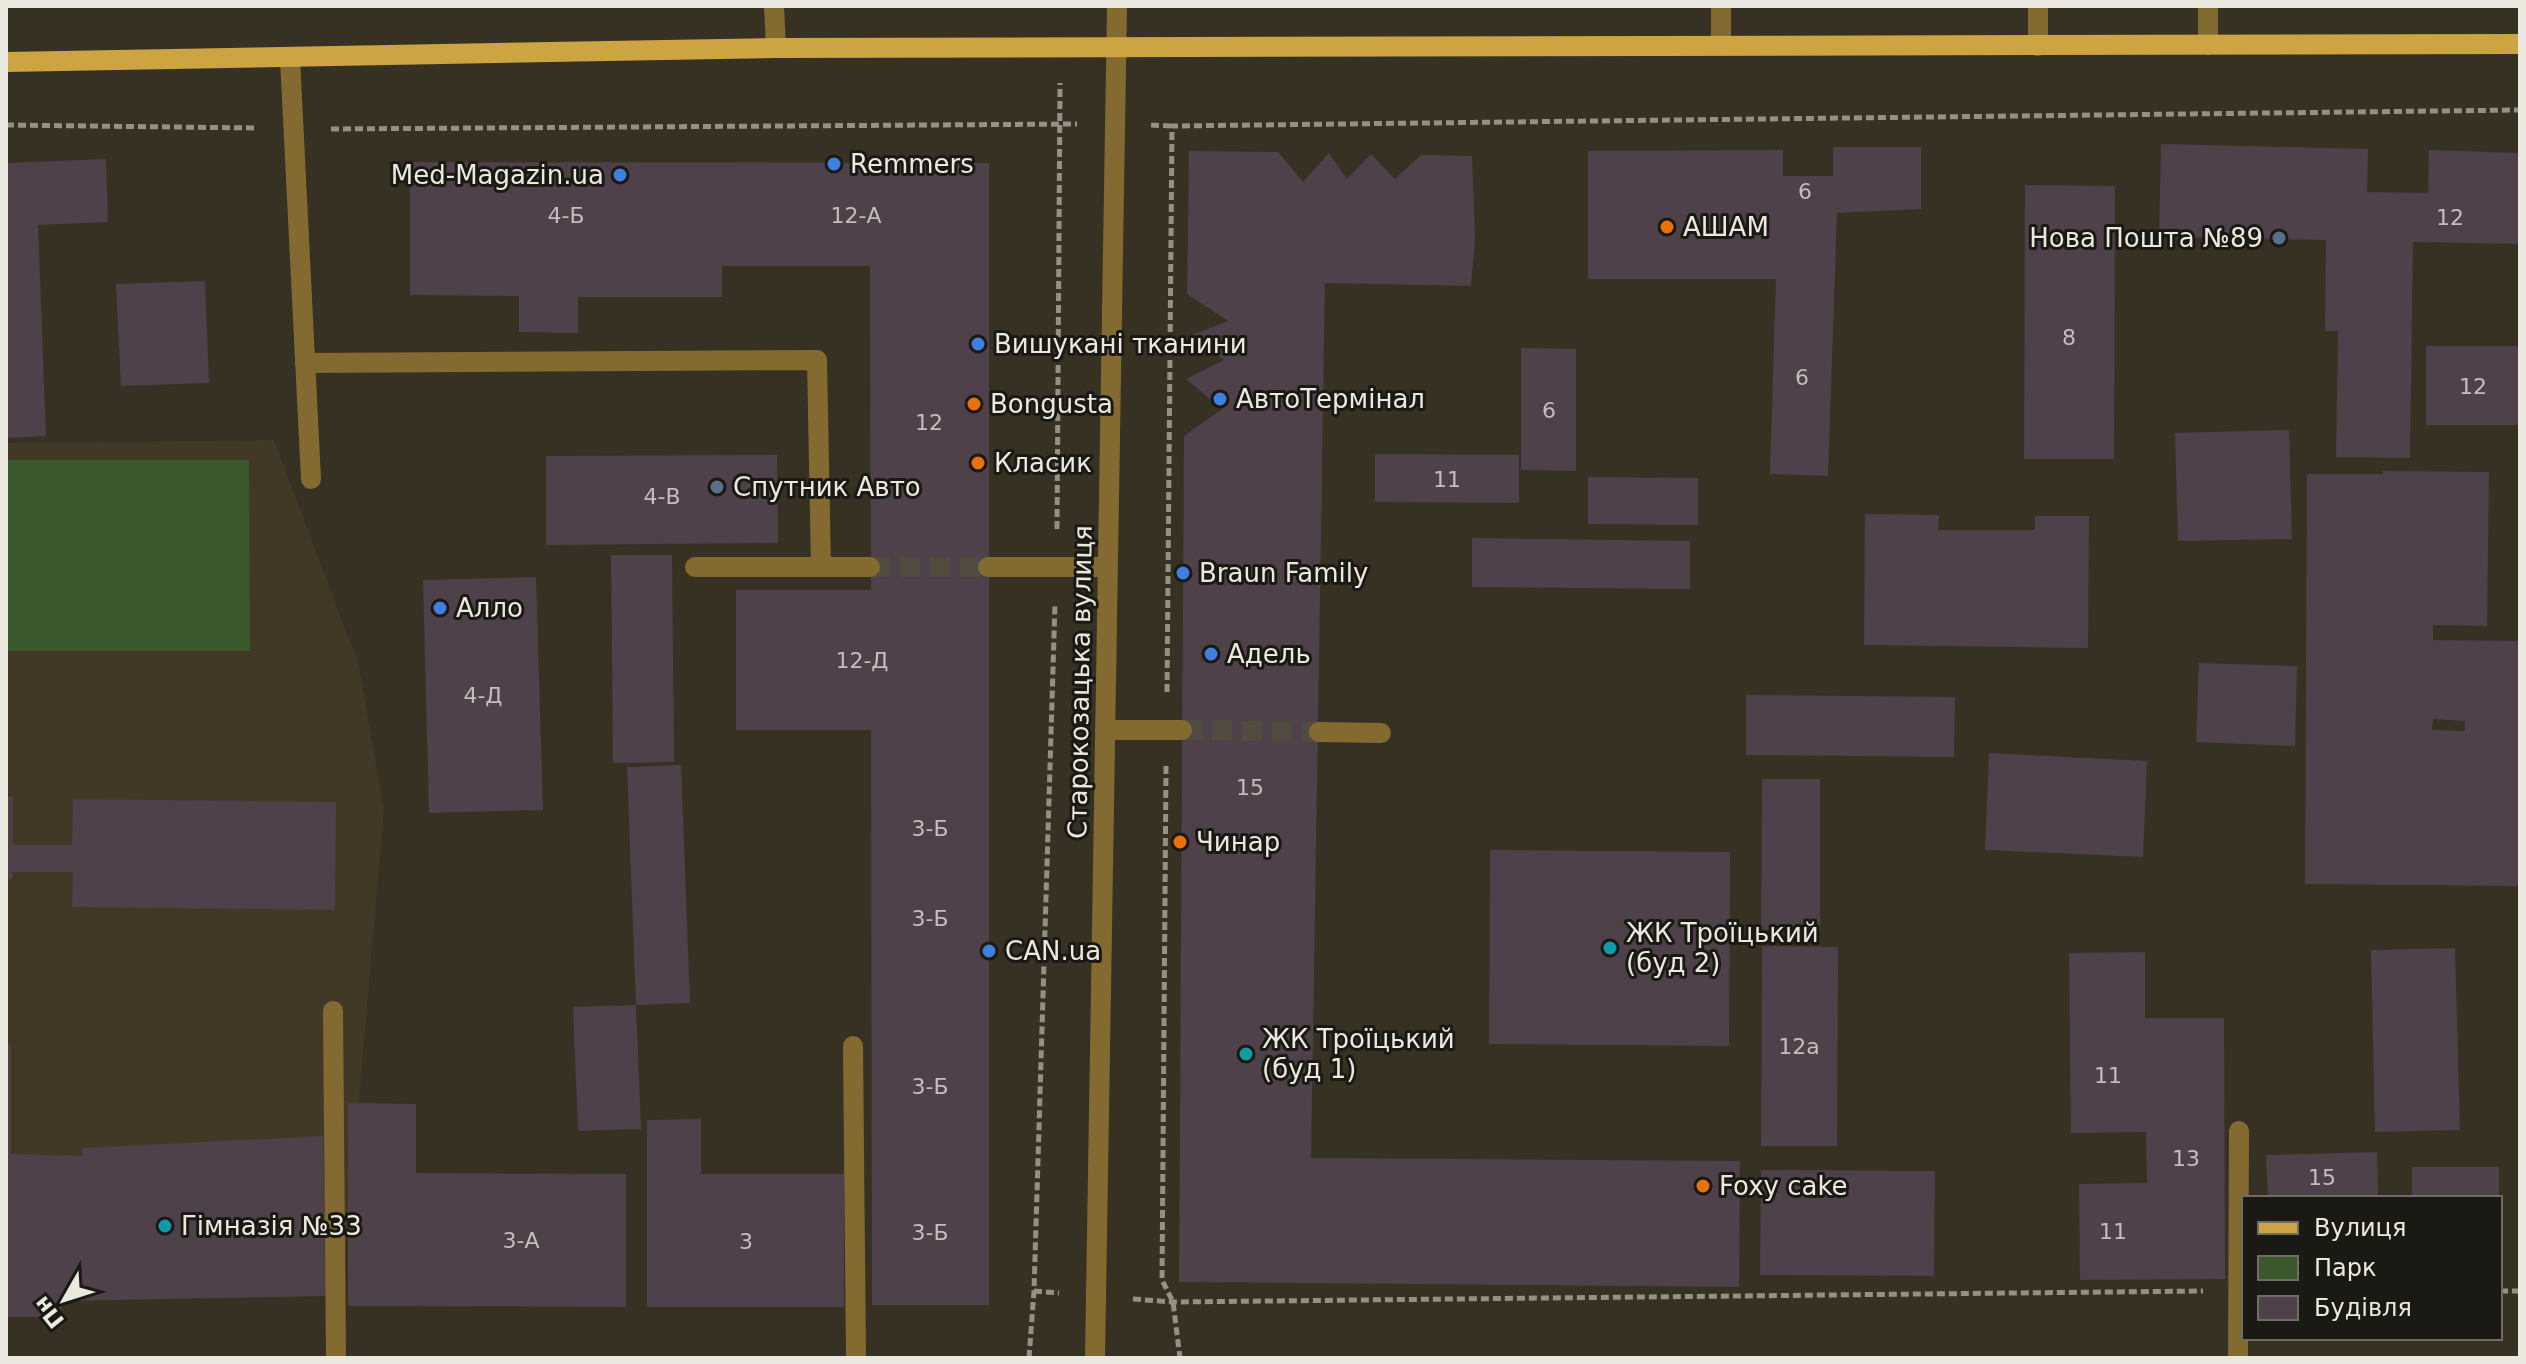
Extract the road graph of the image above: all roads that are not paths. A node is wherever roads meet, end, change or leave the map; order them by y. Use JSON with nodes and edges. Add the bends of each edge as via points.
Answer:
{"nodes":[{"id":1,"x":774,"y":6,"type":"edge"},
{"id":2,"x":1117,"y":6,"type":"edge"},
{"id":3,"x":1721,"y":6,"type":"edge"},
{"id":4,"x":2038,"y":6,"type":"edge"},
{"id":5,"x":2208,"y":6,"type":"edge"},
{"id":6,"x":2520,"y":44,"type":"edge"},
{"id":7,"x":1721,"y":45,"type":"junction"},
{"id":8,"x":2208,"y":45,"type":"junction"},
{"id":9,"x":2038,"y":46,"type":"junction"},
{"id":10,"x":776,"y":48,"type":"junction"},
{"id":11,"x":1117,"y":49,"type":"junction"},
{"id":12,"x":290,"y":58,"type":"junction"},
{"id":13,"x":6,"y":62,"type":"edge"},
{"id":14,"x":305,"y":363,"type":"junction"},
{"id":15,"x":311,"y":479,"type":"dead end"},
{"id":16,"x":695,"y":567,"type":"dead end"},
{"id":17,"x":821,"y":567,"type":"junction"},
{"id":18,"x":870,"y":567,"type":"tunnel mouth"},
{"id":19,"x":988,"y":567,"type":"tunnel mouth"},
{"id":20,"x":1107,"y":567,"type":"junction"},
{"id":21,"x":1105,"y":730,"type":"junction"},
{"id":22,"x":1174,"y":730,"type":"tunnel mouth"},
{"id":23,"x":1319,"y":732,"type":"tunnel mouth"},
{"id":24,"x":1381,"y":733,"type":"dead end"},
{"id":25,"x":333,"y":1011,"type":"dead end"},
{"id":26,"x":853,"y":1046,"type":"dead end"},
{"id":27,"x":2239,"y":1131,"type":"dead end"},
{"id":28,"x":336,"y":1358,"type":"edge"},
{"id":29,"x":856,"y":1358,"type":"edge"},
{"id":30,"x":1095,"y":1358,"type":"edge"},
{"id":31,"x":2238,"y":1358,"type":"edge"}],
"edges":[{"from":1,"to":10,"type":"street"},
{"from":2,"to":11,"type":"street","name":"Старокозацька вулиця"},
{"from":3,"to":7,"type":"street"},
{"from":4,"to":9,"type":"street"},
{"from":5,"to":8,"type":"street"},
{"from":6,"to":8,"type":"main road"},
{"from":7,"to":9,"type":"main road"},
{"from":7,"to":11,"type":"main road"},
{"from":8,"to":9,"type":"main road"},
{"from":10,"to":11,"type":"main road"},
{"from":10,"to":12,"type":"main road"},
{"from":11,"to":20,"type":"street","name":"Старокозацька вулиця"},
{"from":12,"to":13,"type":"main road"},
{"from":12,"to":14,"type":"street"},
{"from":14,"to":15,"type":"street"},
{"from":14,"to":17,"type":"street","via":[[817,360]]},
{"from":16,"to":17,"type":"street"},
{"from":17,"to":18,"type":"street"},
{"from":19,"to":20,"type":"street"},
{"from":20,"to":21,"type":"street","name":"Старокозацька вулиця"},
{"from":21,"to":22,"type":"street"},
{"from":21,"to":30,"type":"street","name":"Старокозацька вулиця"},
{"from":23,"to":24,"type":"street"},
{"from":25,"to":28,"type":"street"},
{"from":26,"to":29,"type":"street"},
{"from":27,"to":31,"type":"street"}]}
